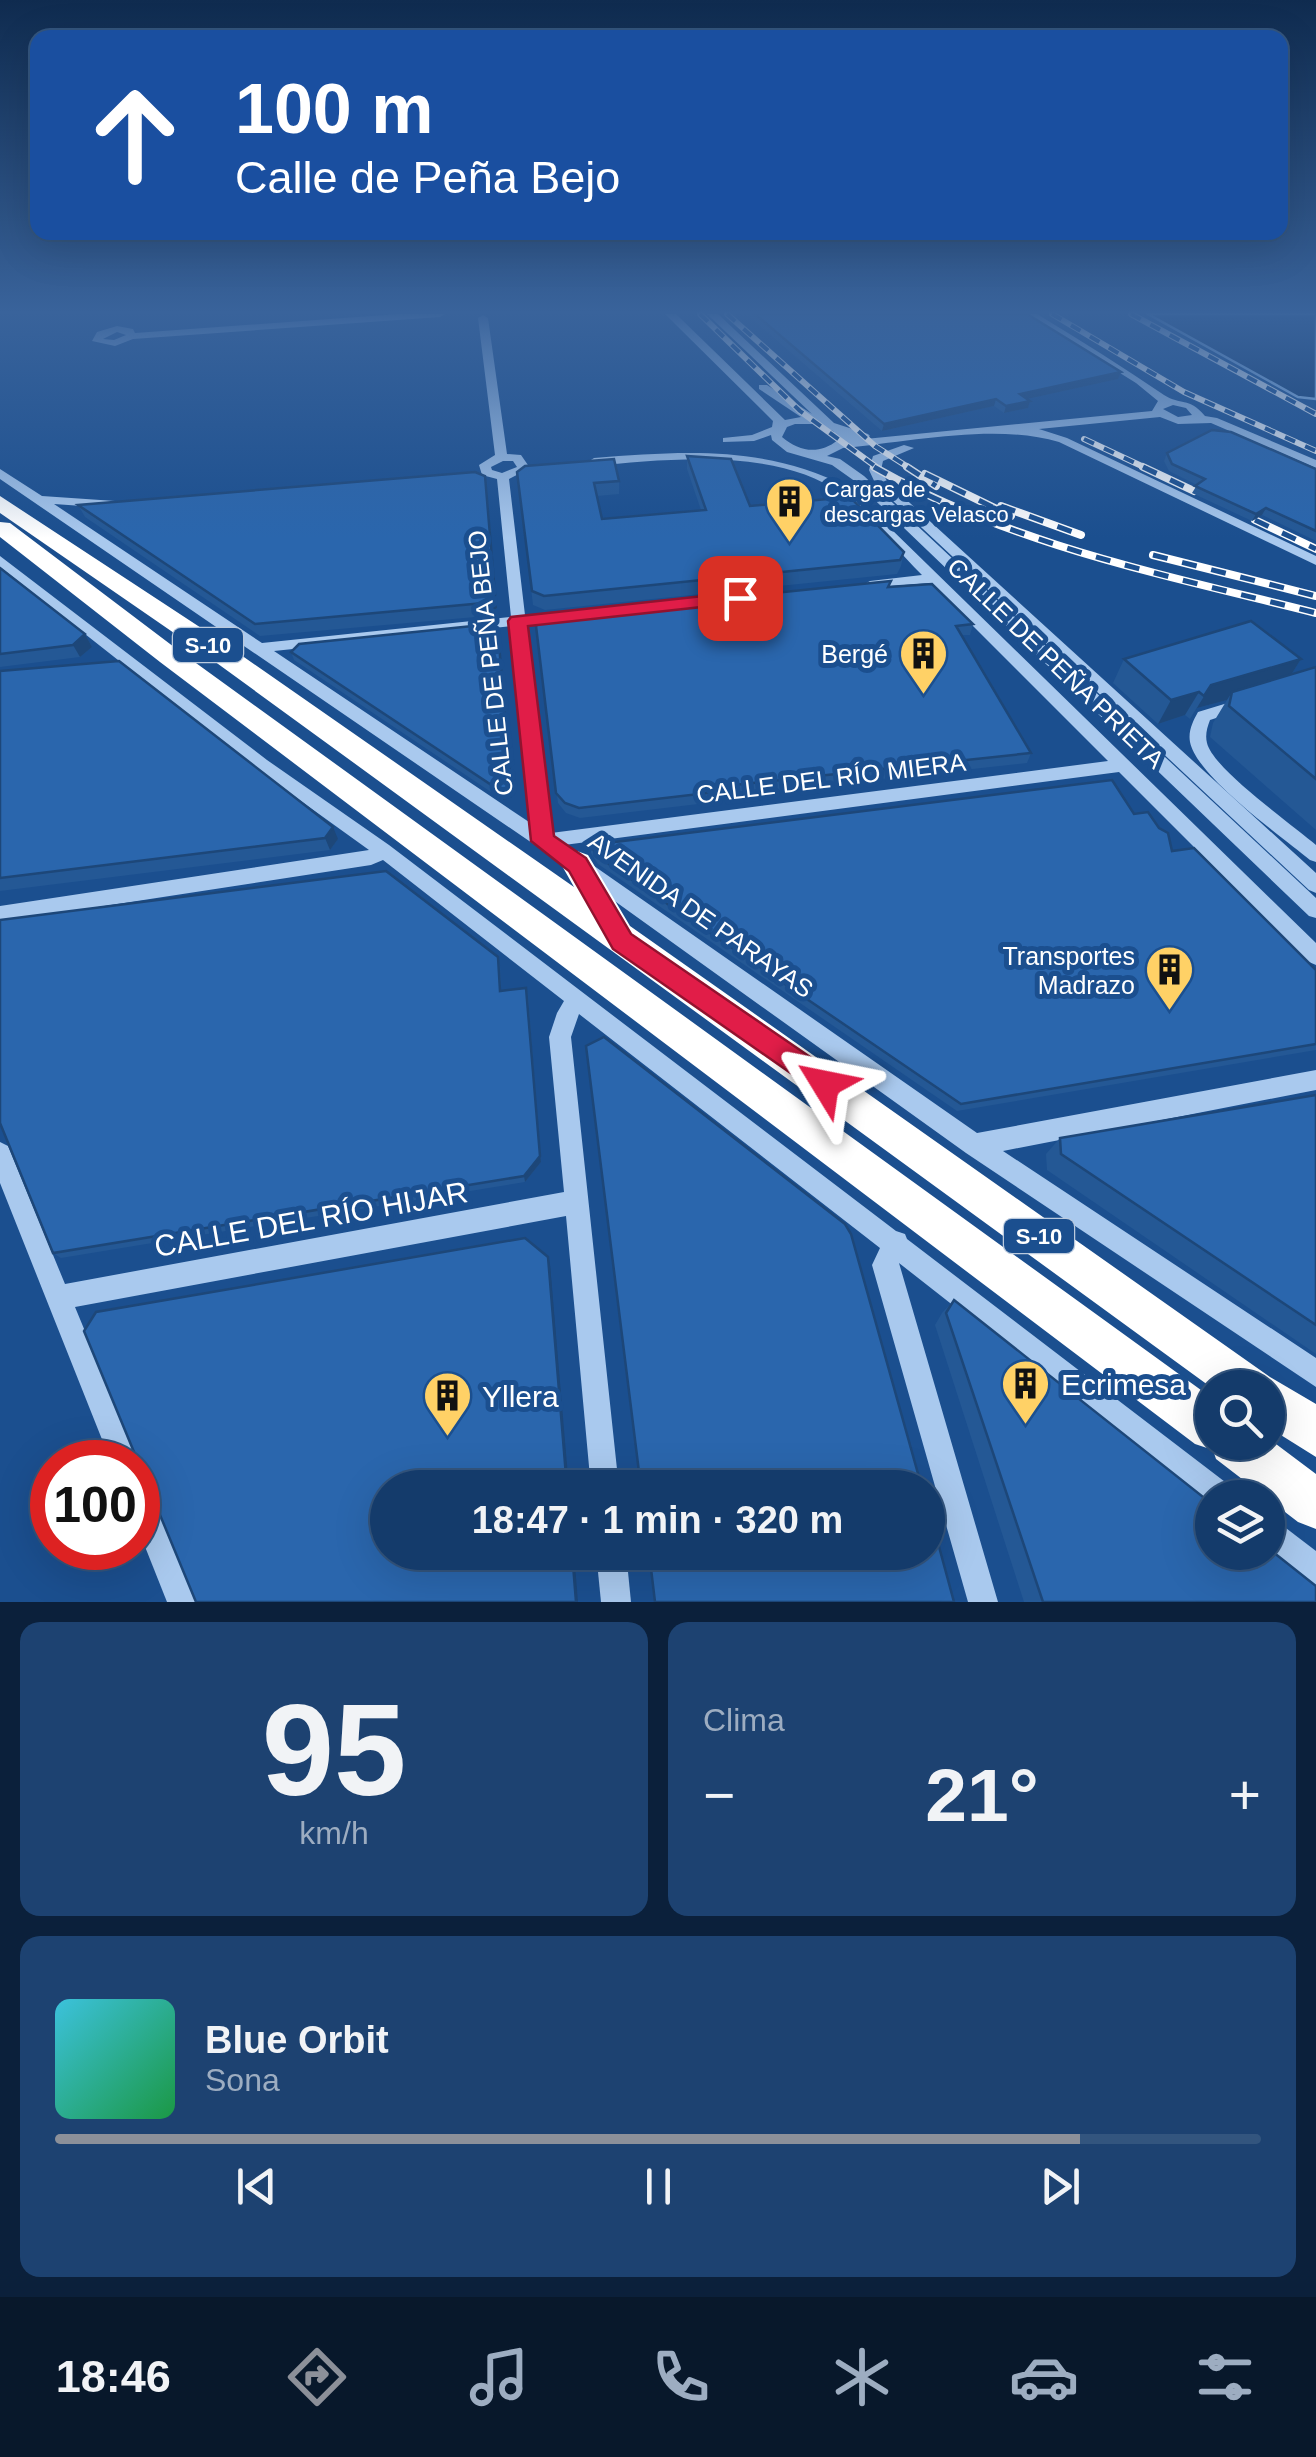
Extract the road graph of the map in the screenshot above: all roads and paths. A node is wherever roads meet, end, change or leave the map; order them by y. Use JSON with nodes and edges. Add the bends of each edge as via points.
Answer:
{"nodes":[{"id":1,"x":496,"y":389,"type":"edge"},
{"id":2,"x":749,"y":389,"type":"edge"},
{"id":3,"x":764,"y":389,"type":"edge"},
{"id":4,"x":792,"y":389,"type":"edge"},
{"id":5,"x":1146,"y":389,"type":"edge"},
{"id":6,"x":1163,"y":408,"type":"junction"},
{"id":7,"x":812,"y":420,"type":"junction"},
{"id":8,"x":1077,"y":422,"type":"junction"},
{"id":9,"x":833,"y":425,"type":"junction"},
{"id":10,"x":778,"y":429,"type":"junction"},
{"id":11,"x":994,"y":430,"type":"junction"},
{"id":12,"x":899,"y":439,"type":"junction"},
{"id":13,"x":1062,"y":440,"type":"junction"},
{"id":14,"x":842,"y":445,"type":"junction"},
{"id":15,"x":804,"y":453,"type":"junction"},
{"id":16,"x":501,"y":457,"type":"junction"},
{"id":17,"x":576,"y":464,"type":"edge"},
{"id":18,"x":1316,"y":464,"type":"edge"},
{"id":19,"x":541,"y":466,"type":"edge"},
{"id":20,"x":524,"y":468,"type":"junction"},
{"id":21,"x":485,"y":470,"type":"junction"},
{"id":22,"x":0,"y":474,"type":"edge"},
{"id":23,"x":470,"y":474,"type":"edge"},
{"id":24,"x":503,"y":477,"type":"junction"},
{"id":25,"x":882,"y":483,"type":"junction"},
{"id":26,"x":0,"y":490,"type":"edge"},
{"id":27,"x":37,"y":498,"type":"junction"},
{"id":28,"x":0,"y":503,"type":"edge"},
{"id":29,"x":119,"y":504,"type":"edge"},
{"id":30,"x":100,"y":505,"type":"junction"},
{"id":31,"x":71,"y":522,"type":"junction"},
{"id":32,"x":0,"y":526,"type":"edge"},
{"id":33,"x":0,"y":540,"type":"edge"},
{"id":34,"x":0,"y":560,"type":"edge"},
{"id":35,"x":1316,"y":561,"type":"edge"},
{"id":36,"x":934,"y":578,"type":"junction"},
{"id":37,"x":856,"y":586,"type":"edge"},
{"id":38,"x":102,"y":587,"type":"junction"},
{"id":39,"x":585,"y":614,"type":"edge"},
{"id":40,"x":518,"y":621,"type":"junction"},
{"id":41,"x":260,"y":648,"type":"junction"},
{"id":42,"x":128,"y":657,"type":"junction"},
{"id":43,"x":96,"y":665,"type":"edge"},
{"id":44,"x":1257,"y":699,"type":"edge"},
{"id":45,"x":1125,"y":765,"type":"junction"},
{"id":46,"x":1205,"y":771,"type":"junction"},
{"id":47,"x":543,"y":841,"type":"junction"},
{"id":48,"x":383,"y":850,"type":"junction"},
{"id":49,"x":1316,"y":855,"type":"edge"},
{"id":50,"x":577,"y":864,"type":"junction"},
{"id":51,"x":1316,"y":886,"type":"edge"},
{"id":52,"x":1316,"y":910,"type":"edge"},
{"id":53,"x":0,"y":914,"type":"edge"},
{"id":54,"x":622,"y":941,"type":"junction"},
{"id":55,"x":1316,"y":956,"type":"edge"},
{"id":56,"x":578,"y":1000,"type":"junction"},
{"id":57,"x":1316,"y":1080,"type":"edge"},
{"id":58,"x":974,"y":1145,"type":"junction"},
{"id":59,"x":0,"y":1154,"type":"edge"},
{"id":60,"x":576,"y":1202,"type":"junction"},
{"id":61,"x":896,"y":1243,"type":"junction"},
{"id":62,"x":57,"y":1298,"type":"junction"},
{"id":63,"x":1227,"y":1370,"type":"edge"},
{"id":64,"x":1316,"y":1374,"type":"edge"},
{"id":65,"x":1285,"y":1411,"type":"edge"},
{"id":66,"x":1195,"y":1414,"type":"edge"},
{"id":67,"x":1316,"y":1433,"type":"edge"},
{"id":68,"x":116,"y":1440,"type":"edge"},
{"id":69,"x":1257,"y":1460,"type":"edge"},
{"id":70,"x":603,"y":1470,"type":"edge"},
{"id":71,"x":1200,"y":1480,"type":"edge"},
{"id":72,"x":1316,"y":1504,"type":"edge"},
{"id":73,"x":1285,"y":1545,"type":"edge"},
{"id":74,"x":160,"y":1548,"type":"edge"},
{"id":75,"x":613,"y":1570,"type":"edge"},
{"id":76,"x":1316,"y":1570,"type":"edge"},
{"id":77,"x":182,"y":1602,"type":"edge"},
{"id":78,"x":616,"y":1602,"type":"edge"},
{"id":79,"x":983,"y":1602,"type":"edge"}],
"edges":[{"from":1,"to":16,"type":"street"},
{"from":2,"to":10,"type":"street","via":[[779,420]]},
{"from":3,"to":7,"type":"street"},
{"from":4,"to":9,"type":"street"},
{"from":5,"to":6,"type":"street"},
{"from":6,"to":8,"type":"street"},
{"from":6,"to":18,"type":"street","via":[[1183,422],[1212,420]]},
{"from":7,"to":9,"type":"street"},
{"from":7,"to":10,"type":"street"},
{"from":8,"to":11,"type":"street"},
{"from":8,"to":13,"type":"street"},
{"from":9,"to":12,"type":"street"},
{"from":9,"to":14,"type":"street","via":[[844,434]]},
{"from":10,"to":15,"type":"street","via":[[779,443]]},
{"from":10,"to":15,"type":"street","via":[[727,440]]},
{"from":11,"to":12,"type":"street"},
{"from":11,"to":13,"type":"street"},
{"from":11,"to":25,"type":"street","via":[[883,454],[875,465]]},
{"from":12,"to":14,"type":"street"},
{"from":13,"to":35,"type":"street"},
{"from":14,"to":15,"type":"street"},
{"from":14,"to":25,"type":"street","name":"CALLE DE PEÑA PRIETA"},
{"from":15,"to":52,"type":"street","name":"CALLE DE PEÑA PRIETA","via":[[836,462],[860,479]]},
{"from":16,"to":20,"type":"street","via":[[517,458]]},
{"from":16,"to":21,"type":"street"},
{"from":17,"to":36,"type":"street","name":"CALLE DE PEÑA PRIETA","via":[[732,456],[832,482]]},
{"from":19,"to":20,"type":"street"},
{"from":20,"to":24,"type":"street"},
{"from":21,"to":23,"type":"street"},
{"from":21,"to":24,"type":"street"},
{"from":22,"to":27,"type":"street","name":"AVENIDA DE PARAYAS"},
{"from":24,"to":40,"type":"street","name":"CALLE DE PEÑA BEJO"},
{"from":25,"to":46,"type":"street","name":"CALLE DE PEÑA PRIETA"},
{"from":26,"to":38,"type":"highway"},
{"from":27,"to":30,"type":"street"},
{"from":27,"to":31,"type":"street","name":"AVENIDA DE PARAYAS"},
{"from":28,"to":38,"type":"highway","number":"S-10"},
{"from":29,"to":30,"type":"street"},
{"from":30,"to":31,"type":"street"},
{"from":31,"to":41,"type":"street","name":"AVENIDA DE PARAYAS"},
{"from":32,"to":38,"type":"highway","number":"S-10"},
{"from":33,"to":38,"type":"highway"},
{"from":34,"to":42,"type":"street"},
{"from":36,"to":37,"type":"street"},
{"from":36,"to":45,"type":"street","name":"CALLE DE PEÑA PRIETA"},
{"from":38,"to":54,"type":"highway","number":"S-10"},
{"from":38,"to":66,"type":"highway","number":"S-10"},
{"from":39,"to":40,"type":"street"},
{"from":40,"to":41,"type":"street"},
{"from":40,"to":47,"type":"street","name":"CALLE DE PEÑA BEJO"},
{"from":41,"to":47,"type":"street","name":"AVENIDA DE PARAYAS"},
{"from":42,"to":43,"type":"street"},
{"from":42,"to":48,"type":"street","via":[[261,764]]},
{"from":44,"to":46,"type":"street","via":[[1204,716],[1197,728]]},
{"from":45,"to":47,"type":"street","name":"CALLE DEL RÍO MIERA"},
{"from":45,"to":55,"type":"street","name":"CALLE DE PEÑA PRIETA"},
{"from":46,"to":49,"type":"street"},
{"from":46,"to":51,"type":"street","name":"CALLE DE PEÑA PRIETA"},
{"from":47,"to":50,"type":"street","name":"AVENIDA DE PARAYAS"},
{"from":48,"to":53,"type":"street","via":[[354,861]]},
{"from":48,"to":56,"type":"street"},
{"from":50,"to":54,"type":"highway"},
{"from":50,"to":58,"type":"street","name":"AVENIDA DE PARAYAS"},
{"from":54,"to":63,"type":"highway","number":"S-10"},
{"from":56,"to":60,"type":"street","via":[[560,1037]]},
{"from":56,"to":61,"type":"street"},
{"from":57,"to":58,"type":"street"},
{"from":58,"to":64,"type":"street","name":"AVENIDA DE PARAYAS"},
{"from":59,"to":62,"type":"street"},
{"from":60,"to":62,"type":"street","name":"CALLE DEL RÍO HIJAR"},
{"from":60,"to":70,"type":"street"},
{"from":61,"to":71,"type":"street"},
{"from":61,"to":79,"type":"street","via":[[885,1265]]},
{"from":62,"to":68,"type":"street"},
{"from":65,"to":67,"type":"highway"},
{"from":69,"to":72,"type":"highway"},
{"from":73,"to":76,"type":"street"},
{"from":74,"to":77,"type":"street"},
{"from":75,"to":78,"type":"street"}]}
